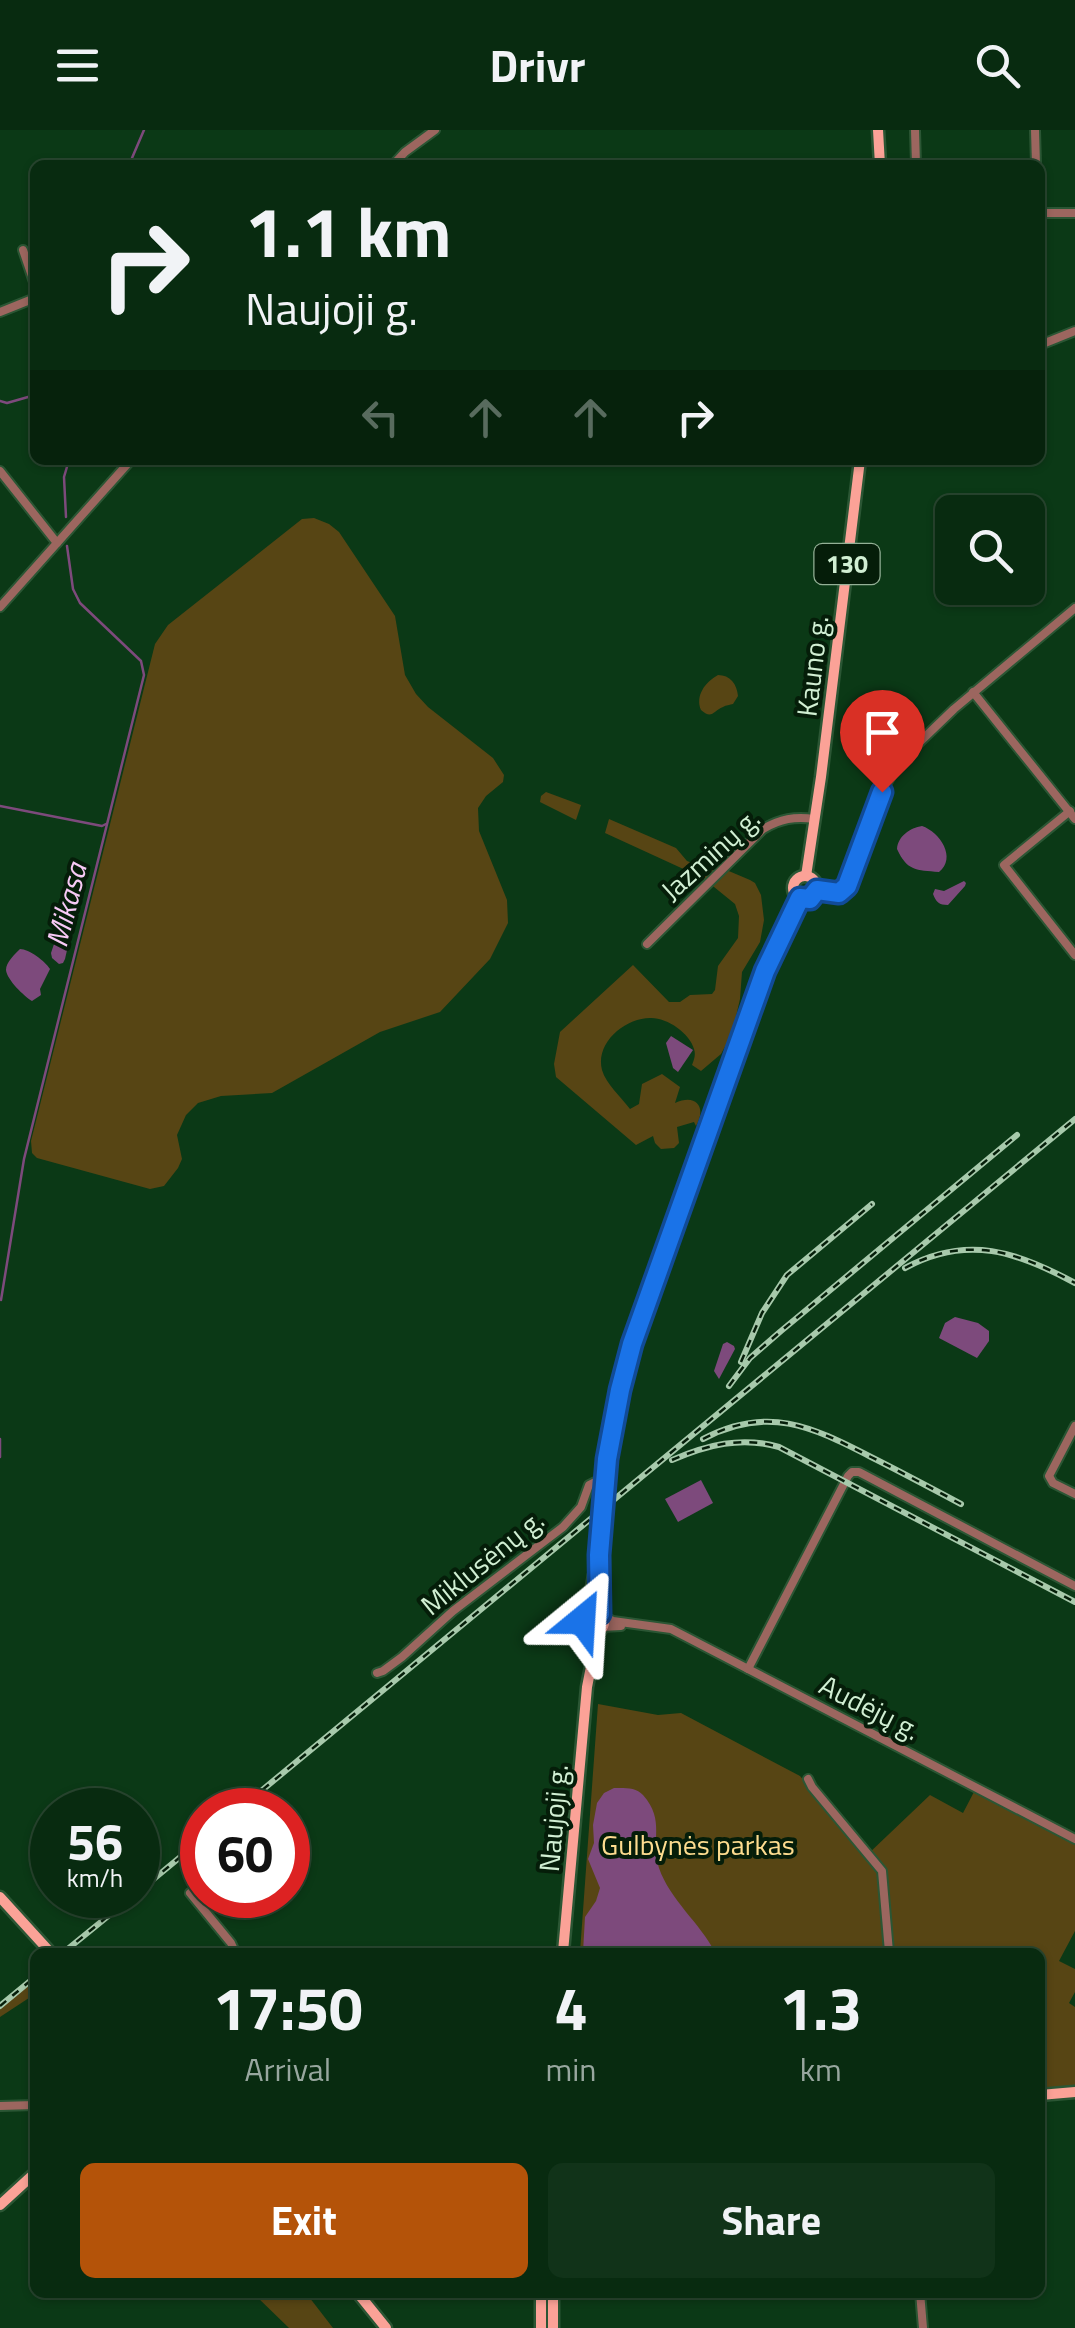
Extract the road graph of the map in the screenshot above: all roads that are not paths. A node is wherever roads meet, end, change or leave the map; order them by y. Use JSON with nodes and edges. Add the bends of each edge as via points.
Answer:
{"nodes":[{"id":1,"x":435,"y":130,"type":"edge"},
{"id":2,"x":878,"y":130,"type":"edge"},
{"id":3,"x":915,"y":130,"type":"edge"},
{"id":4,"x":1035,"y":130,"type":"edge"},
{"id":5,"x":398,"y":160,"type":"edge"},
{"id":6,"x":880,"y":160,"type":"edge"},
{"id":7,"x":916,"y":160,"type":"edge"},
{"id":8,"x":1036,"y":160,"type":"edge"},
{"id":9,"x":1045,"y":213,"type":"edge"},
{"id":10,"x":1075,"y":214,"type":"edge"},
{"id":11,"x":24,"y":250,"type":"dead end"},
{"id":12,"x":30,"y":269,"type":"edge"},
{"id":13,"x":30,"y":300,"type":"edge"},
{"id":14,"x":0,"y":312,"type":"edge"},
{"id":15,"x":1075,"y":331,"type":"edge"},
{"id":16,"x":1045,"y":343,"type":"edge"},
{"id":17,"x":127,"y":465,"type":"edge"},
{"id":18,"x":859,"y":465,"type":"edge"},
{"id":19,"x":0,"y":472,"type":"edge"},
{"id":20,"x":57,"y":543,"type":"junction"},
{"id":21,"x":0,"y":607,"type":"edge"},
{"id":22,"x":1075,"y":608,"type":"edge"},
{"id":23,"x":973,"y":692,"type":"junction"},
{"id":24,"x":1072,"y":815,"type":"edge"},
{"id":25,"x":814,"y":819,"type":"junction"},
{"id":26,"x":806,"y":876,"type":"junction"},
{"id":27,"x":817,"y":890,"type":"junction"},
{"id":28,"x":800,"y":898,"type":"junction"},
{"id":29,"x":646,"y":944,"type":"dead end"},
{"id":30,"x":1075,"y":955,"type":"edge"},
{"id":31,"x":1075,"y":1426,"type":"edge"},
{"id":32,"x":604,"y":1483,"type":"junction"},
{"id":33,"x":1075,"y":1494,"type":"edge"},
{"id":34,"x":1075,"y":1586,"type":"edge"},
{"id":35,"x":598,"y":1620,"type":"junction"},
{"id":36,"x":586,"y":1630,"type":"junction"},
{"id":37,"x":748,"y":1669,"type":"junction"},
{"id":38,"x":377,"y":1673,"type":"dead end"},
{"id":39,"x":587,"y":1687,"type":"junction"},
{"id":40,"x":808,"y":1779,"type":"dead end"},
{"id":41,"x":1075,"y":1839,"type":"edge"},
{"id":42,"x":0,"y":1897,"type":"edge"},
{"id":43,"x":210,"y":1918,"type":"edge"},
{"id":44,"x":46,"y":1948,"type":"edge"},
{"id":45,"x":234,"y":1948,"type":"edge"},
{"id":46,"x":563,"y":1948,"type":"edge"},
{"id":47,"x":889,"y":1948,"type":"edge"},
{"id":48,"x":1075,"y":2092,"type":"edge"},
{"id":49,"x":1045,"y":2095,"type":"edge"},
{"id":50,"x":0,"y":2106,"type":"edge"},
{"id":51,"x":30,"y":2106,"type":"edge"},
{"id":52,"x":30,"y":2178,"type":"edge"},
{"id":53,"x":0,"y":2205,"type":"edge"},
{"id":54,"x":361,"y":2298,"type":"edge"},
{"id":55,"x":541,"y":2298,"type":"edge"},
{"id":56,"x":555,"y":2298,"type":"edge"},
{"id":57,"x":920,"y":2298,"type":"edge"},
{"id":58,"x":386,"y":2328,"type":"edge"},
{"id":59,"x":541,"y":2328,"type":"edge"},
{"id":60,"x":553,"y":2328,"type":"edge"},
{"id":61,"x":923,"y":2328,"type":"edge"}],
"edges":[{"from":1,"to":5,"type":"street"},
{"from":2,"to":6,"type":"main road"},
{"from":3,"to":7,"type":"street"},
{"from":4,"to":8,"type":"street"},
{"from":9,"to":10,"type":"street"},
{"from":11,"to":12,"type":"street"},
{"from":13,"to":14,"type":"street"},
{"from":15,"to":16,"type":"street"},
{"from":17,"to":20,"type":"street"},
{"from":18,"to":25,"type":"main road","name":"Kauno g.","number":"130"},
{"from":19,"to":20,"type":"street"},
{"from":20,"to":21,"type":"street"},
{"from":22,"to":23,"type":"street"},
{"from":23,"to":24,"type":"street"},
{"from":23,"to":27,"type":"street","via":[[892,773],[847,886],[839,893]]},
{"from":24,"to":30,"type":"street","via":[[1004,865]]},
{"from":25,"to":26,"type":"main road","name":"Kauno g.","number":"130"},
{"from":25,"to":29,"type":"street","name":"Jazminų g.","via":[[788,818],[763,829]]},
{"from":26,"to":27,"type":"main road"},
{"from":26,"to":28,"type":"main road","number":"130","via":[[794,886]]},
{"from":27,"to":28,"type":"main road","via":[[810,899]]},
{"from":28,"to":32,"type":"main road","name":"Naujoji g.","number":"130","via":[[765,971],[639,1322]]},
{"from":31,"to":33,"type":"street","via":[[1049,1476]]},
{"from":32,"to":35,"type":"main road","name":"Naujoji g.","number":"130"},
{"from":32,"to":38,"type":"street","name":"Miklusėnų g.","via":[[589,1485],[563,1527]]},
{"from":34,"to":37,"type":"street","via":[[852,1472]]},
{"from":35,"to":36,"type":"main road","via":[[592,1632]]},
{"from":35,"to":36,"type":"main road","number":"130","via":[[582,1620]]},
{"from":35,"to":37,"type":"street","name":"Audėjų g.","via":[[671,1629]]},
{"from":35,"to":39,"type":"main road","name":"Naujoji g.","number":"130"},
{"from":36,"to":39,"type":"main road","name":"Naujoji g.","number":"130"},
{"from":37,"to":41,"type":"street","name":"Audėjų g."},
{"from":39,"to":46,"type":"main road","name":"Naujoji g.","number":"130"},
{"from":40,"to":47,"type":"street","via":[[882,1871]]},
{"from":42,"to":44,"type":"main road"},
{"from":43,"to":45,"type":"street"},
{"from":48,"to":49,"type":"main road"},
{"from":50,"to":51,"type":"street"},
{"from":52,"to":53,"type":"main road"},
{"from":54,"to":58,"type":"main road"},
{"from":55,"to":59,"type":"main road"},
{"from":56,"to":60,"type":"main road"},
{"from":57,"to":61,"type":"street"}]}
